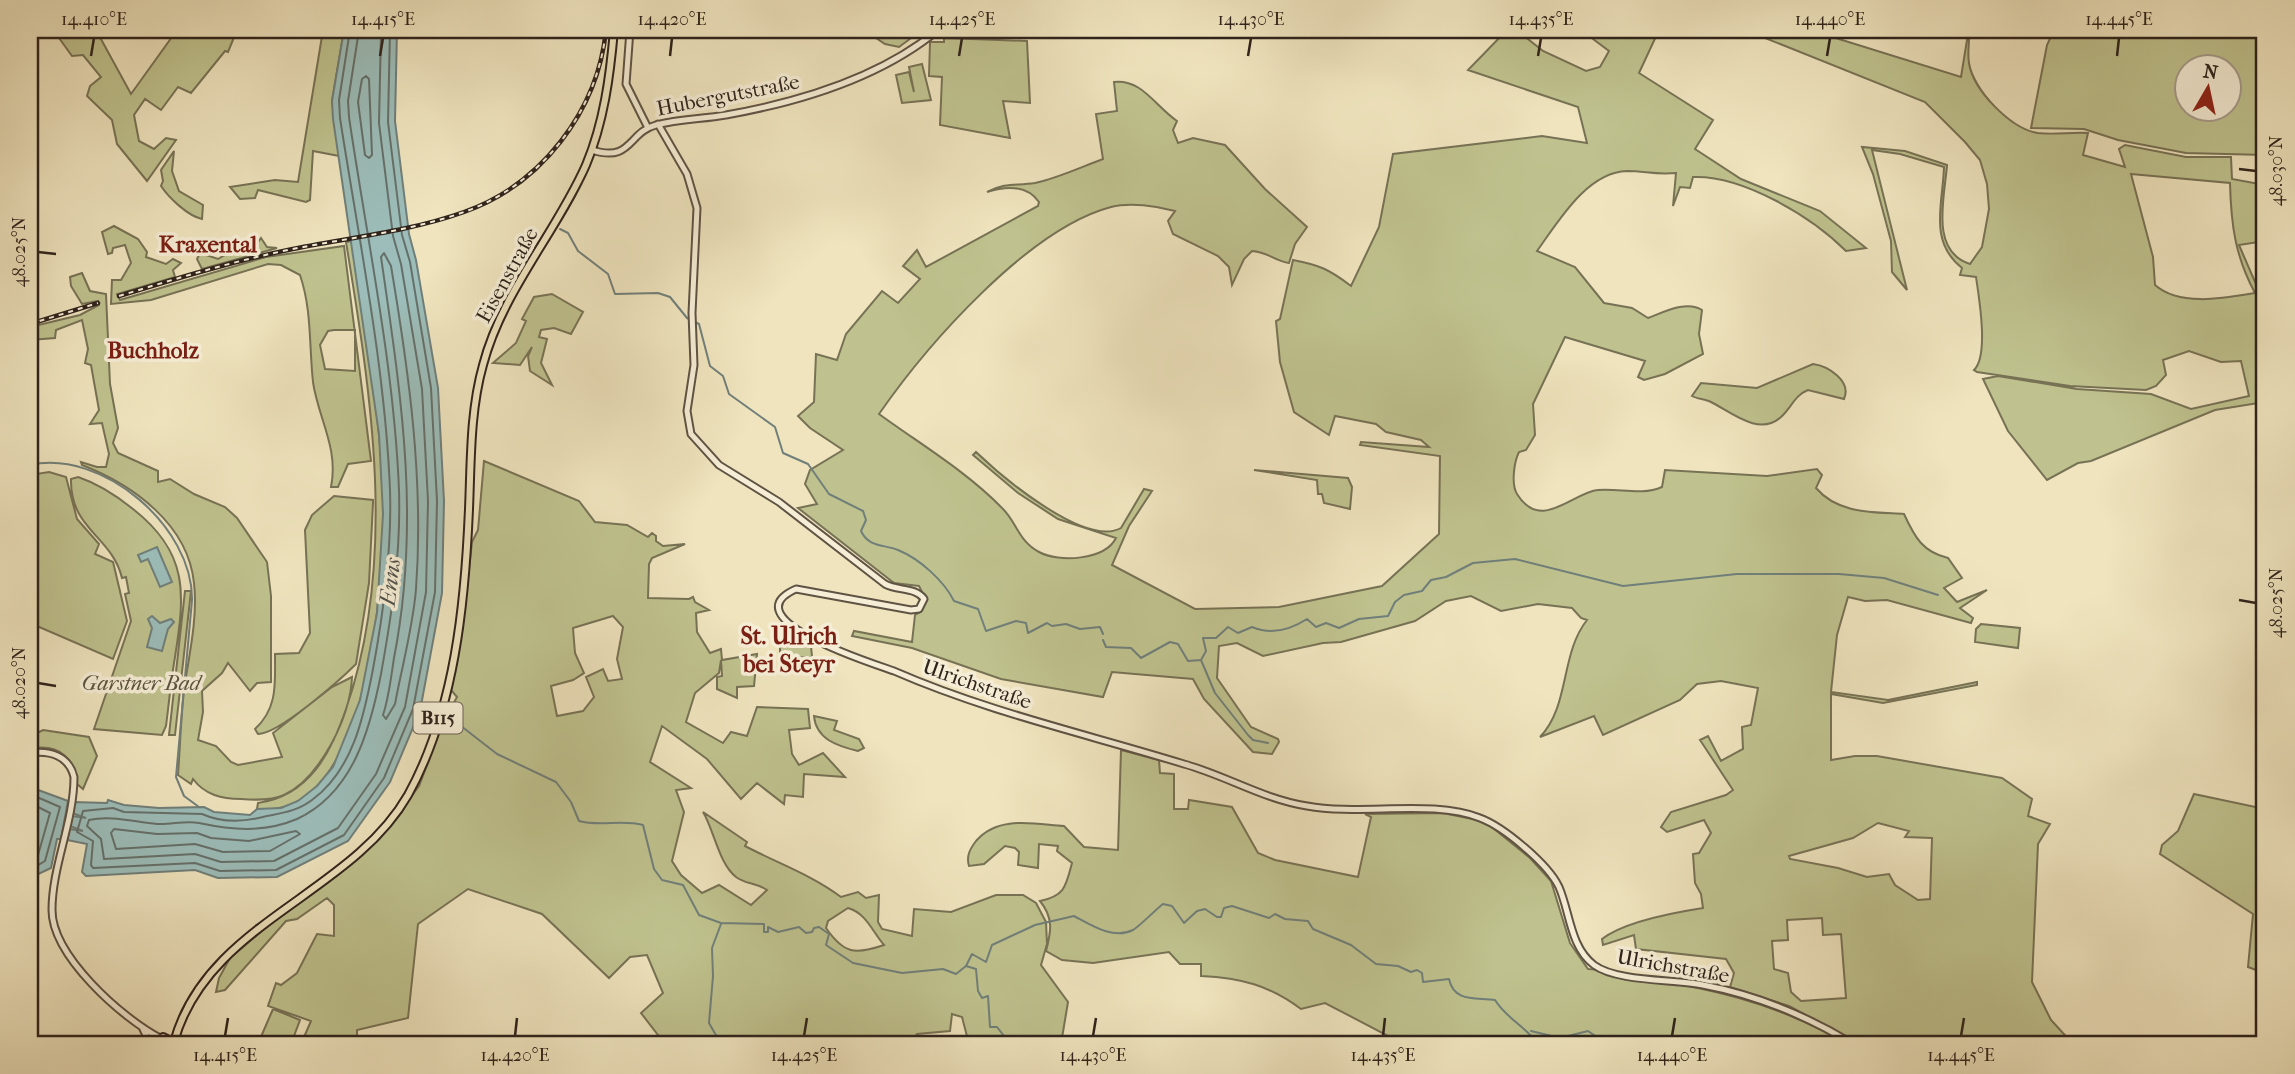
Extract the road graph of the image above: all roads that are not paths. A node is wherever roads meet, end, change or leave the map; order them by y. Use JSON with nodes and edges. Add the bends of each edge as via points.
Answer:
{"nodes":[{"id":1,"x":614,"y":30,"type":"edge"},
{"id":2,"x":630,"y":30,"type":"edge"},
{"id":3,"x":938,"y":30,"type":"edge"},
{"id":4,"x":658,"y":124,"type":"junction"},
{"id":5,"x":648,"y":128,"type":"junction"},
{"id":6,"x":592,"y":150,"type":"junction"},
{"id":7,"x":30,"y":753,"type":"edge"},
{"id":8,"x":179,"y":1022,"type":"junction"},
{"id":9,"x":144,"y":1029,"type":"junction"},
{"id":10,"x":163,"y":1038,"type":"junction"},
{"id":11,"x":174,"y":1043,"type":"edge"},
{"id":12,"x":151,"y":1044,"type":"edge"},
{"id":13,"x":1853,"y":1044,"type":"edge"}],
"edges":[{"from":1,"to":6,"type":"main road","name":"Eisenstraße","number":"B115","via":[[607,94]]},
{"from":2,"to":5,"type":"street","via":[[626,84]]},
{"from":3,"to":4,"type":"street","name":"Hubergutstraße","via":[[894,59],[814,94],[739,113]]},
{"from":4,"to":5,"type":"street","name":"Hubergutstraße"},
{"from":4,"to":13,"type":"street","name":"Ulrichstraße","via":[[687,174],[695,198],[694,365],[688,429],[719,465],[779,502],[885,584],[923,597],[921,607],[911,610],[796,589],[783,599],[780,611],[784,621],[828,647],[929,686],[1111,745],[1187,764],[1272,798],[1334,810],[1448,811],[1483,819],[1510,836],[1553,877],[1578,944],[1598,967],[1740,994],[1797,1014]]},
{"from":5,"to":6,"type":"street","via":[[621,151]]},
{"from":6,"to":8,"type":"main road","name":"Eisenstraße","number":"B115","via":[[491,339],[480,377],[459,626],[438,720],[416,780],[389,822],[361,852],[232,950],[201,986]]},
{"from":7,"to":9,"type":"street","via":[[46,752],[64,759],[72,770],[74,786],[52,914],[66,953]]},
{"from":8,"to":10,"type":"main road","number":"B115"},
{"from":8,"to":11,"type":"main road","number":"B115"},
{"from":9,"to":10,"type":"street"},
{"from":9,"to":12,"type":"street"},
{"from":10,"to":11,"type":"main road","number":"B115"},
{"from":10,"to":12,"type":"main road","number":"B115"}]}
